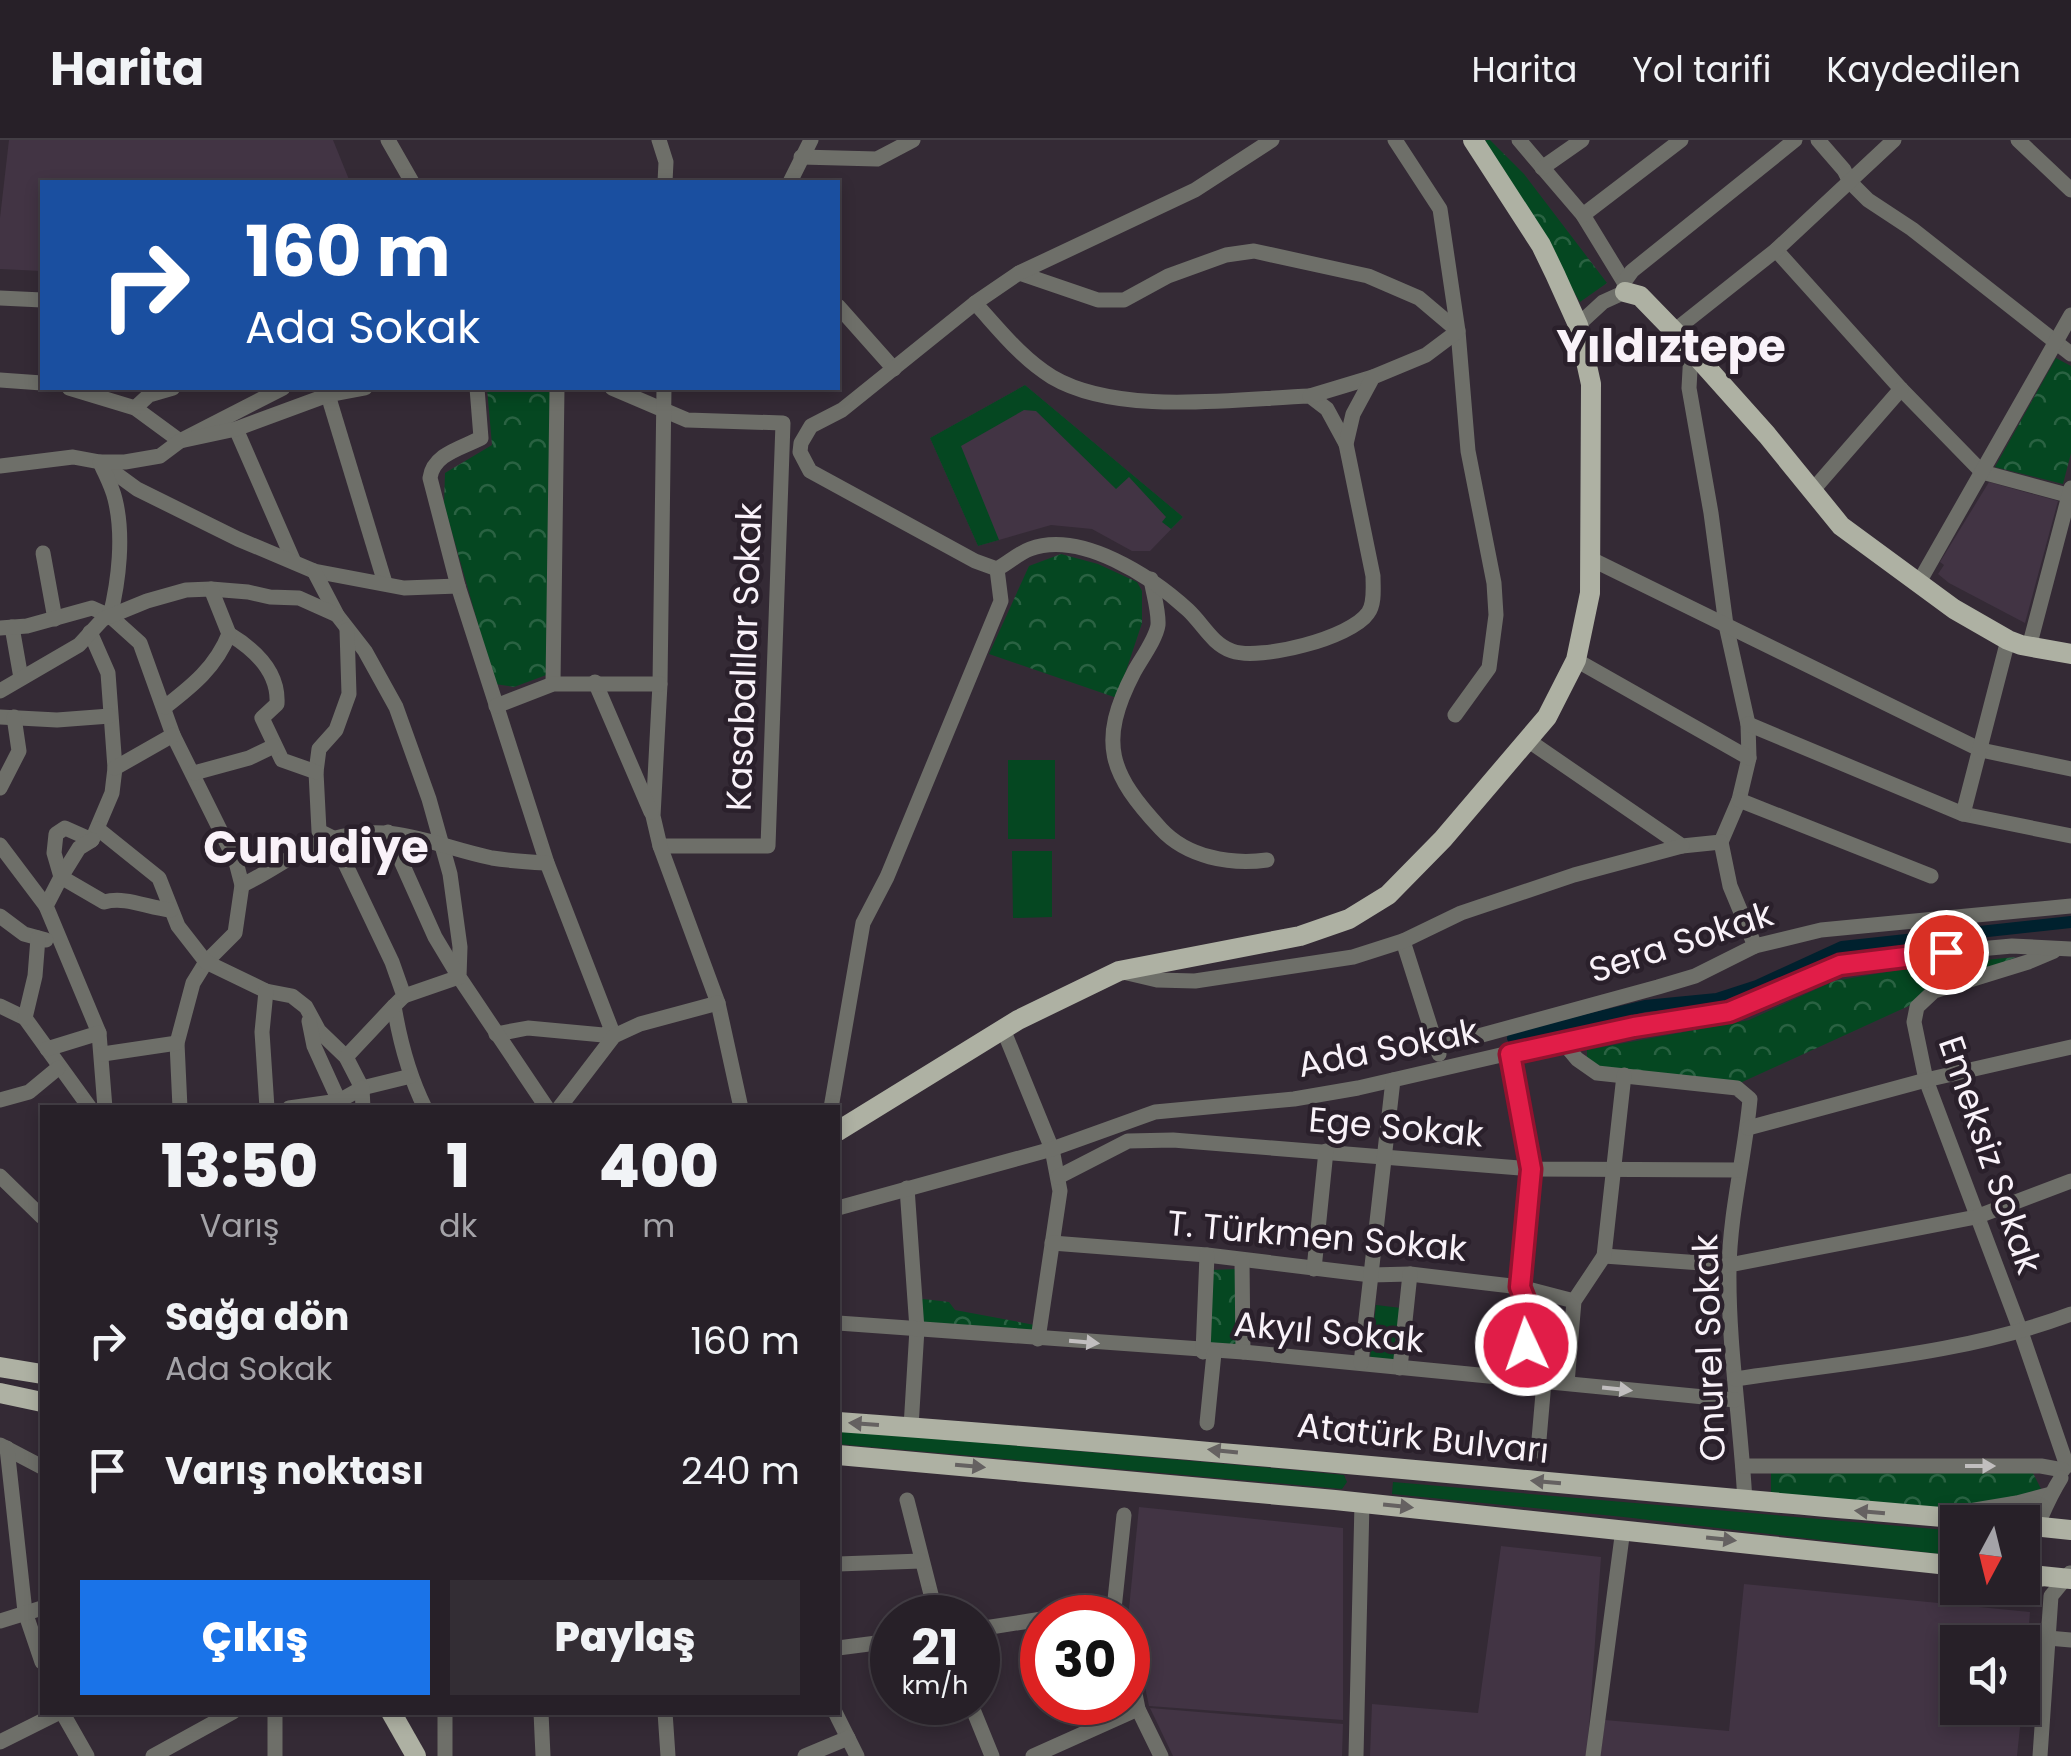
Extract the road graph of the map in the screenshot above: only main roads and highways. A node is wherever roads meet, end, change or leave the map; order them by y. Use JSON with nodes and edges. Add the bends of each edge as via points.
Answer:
{"nodes":[{"id":1,"x":1474,"y":140,"type":"edge"},
{"id":2,"x":1625,"y":287,"type":"road end"},
{"id":3,"x":2071,"y":654,"type":"edge"},
{"id":4,"x":840,"y":1130,"type":"edge"},
{"id":5,"x":3,"y":1366,"type":"edge"},
{"id":6,"x":40,"y":1374,"type":"edge"},
{"id":7,"x":0,"y":1393,"type":"edge"},
{"id":8,"x":40,"y":1402,"type":"edge"},
{"id":9,"x":840,"y":1422,"type":"edge"},
{"id":10,"x":840,"y":1455,"type":"edge"},
{"id":11,"x":1940,"y":1517,"type":"edge"},
{"id":12,"x":2040,"y":1527,"type":"edge"},
{"id":13,"x":2071,"y":1530,"type":"edge"},
{"id":14,"x":1940,"y":1564,"type":"edge"},
{"id":15,"x":2040,"y":1575,"type":"edge"},
{"id":16,"x":2070,"y":1576,"type":"edge"},
{"id":17,"x":393,"y":1715,"type":"edge"},
{"id":18,"x":416,"y":1756,"type":"edge"}],
"edges":[{"from":1,"to":4,"type":"main road","via":[[1541,245],[1578,325],[1590,384],[1591,559],[1584,631],[1547,718],[1388,895],[1349,919],[1300,936],[1119,971],[1003,1029]]},
{"from":2,"to":3,"type":"main road","via":[[1674,331],[1841,526],[1954,610],[2008,640]]},
{"from":5,"to":6,"type":"main road"},
{"from":7,"to":8,"type":"main road"},
{"from":11,"to":9,"type":"main road","name":"Atatürk Bulvarı","one_way":true},
{"from":10,"to":14,"type":"main road","name":"Atatürk Bulvarı","one_way":true},
{"from":12,"to":13,"type":"main road"},
{"from":15,"to":16,"type":"main road"},
{"from":17,"to":18,"type":"main road"}]}
